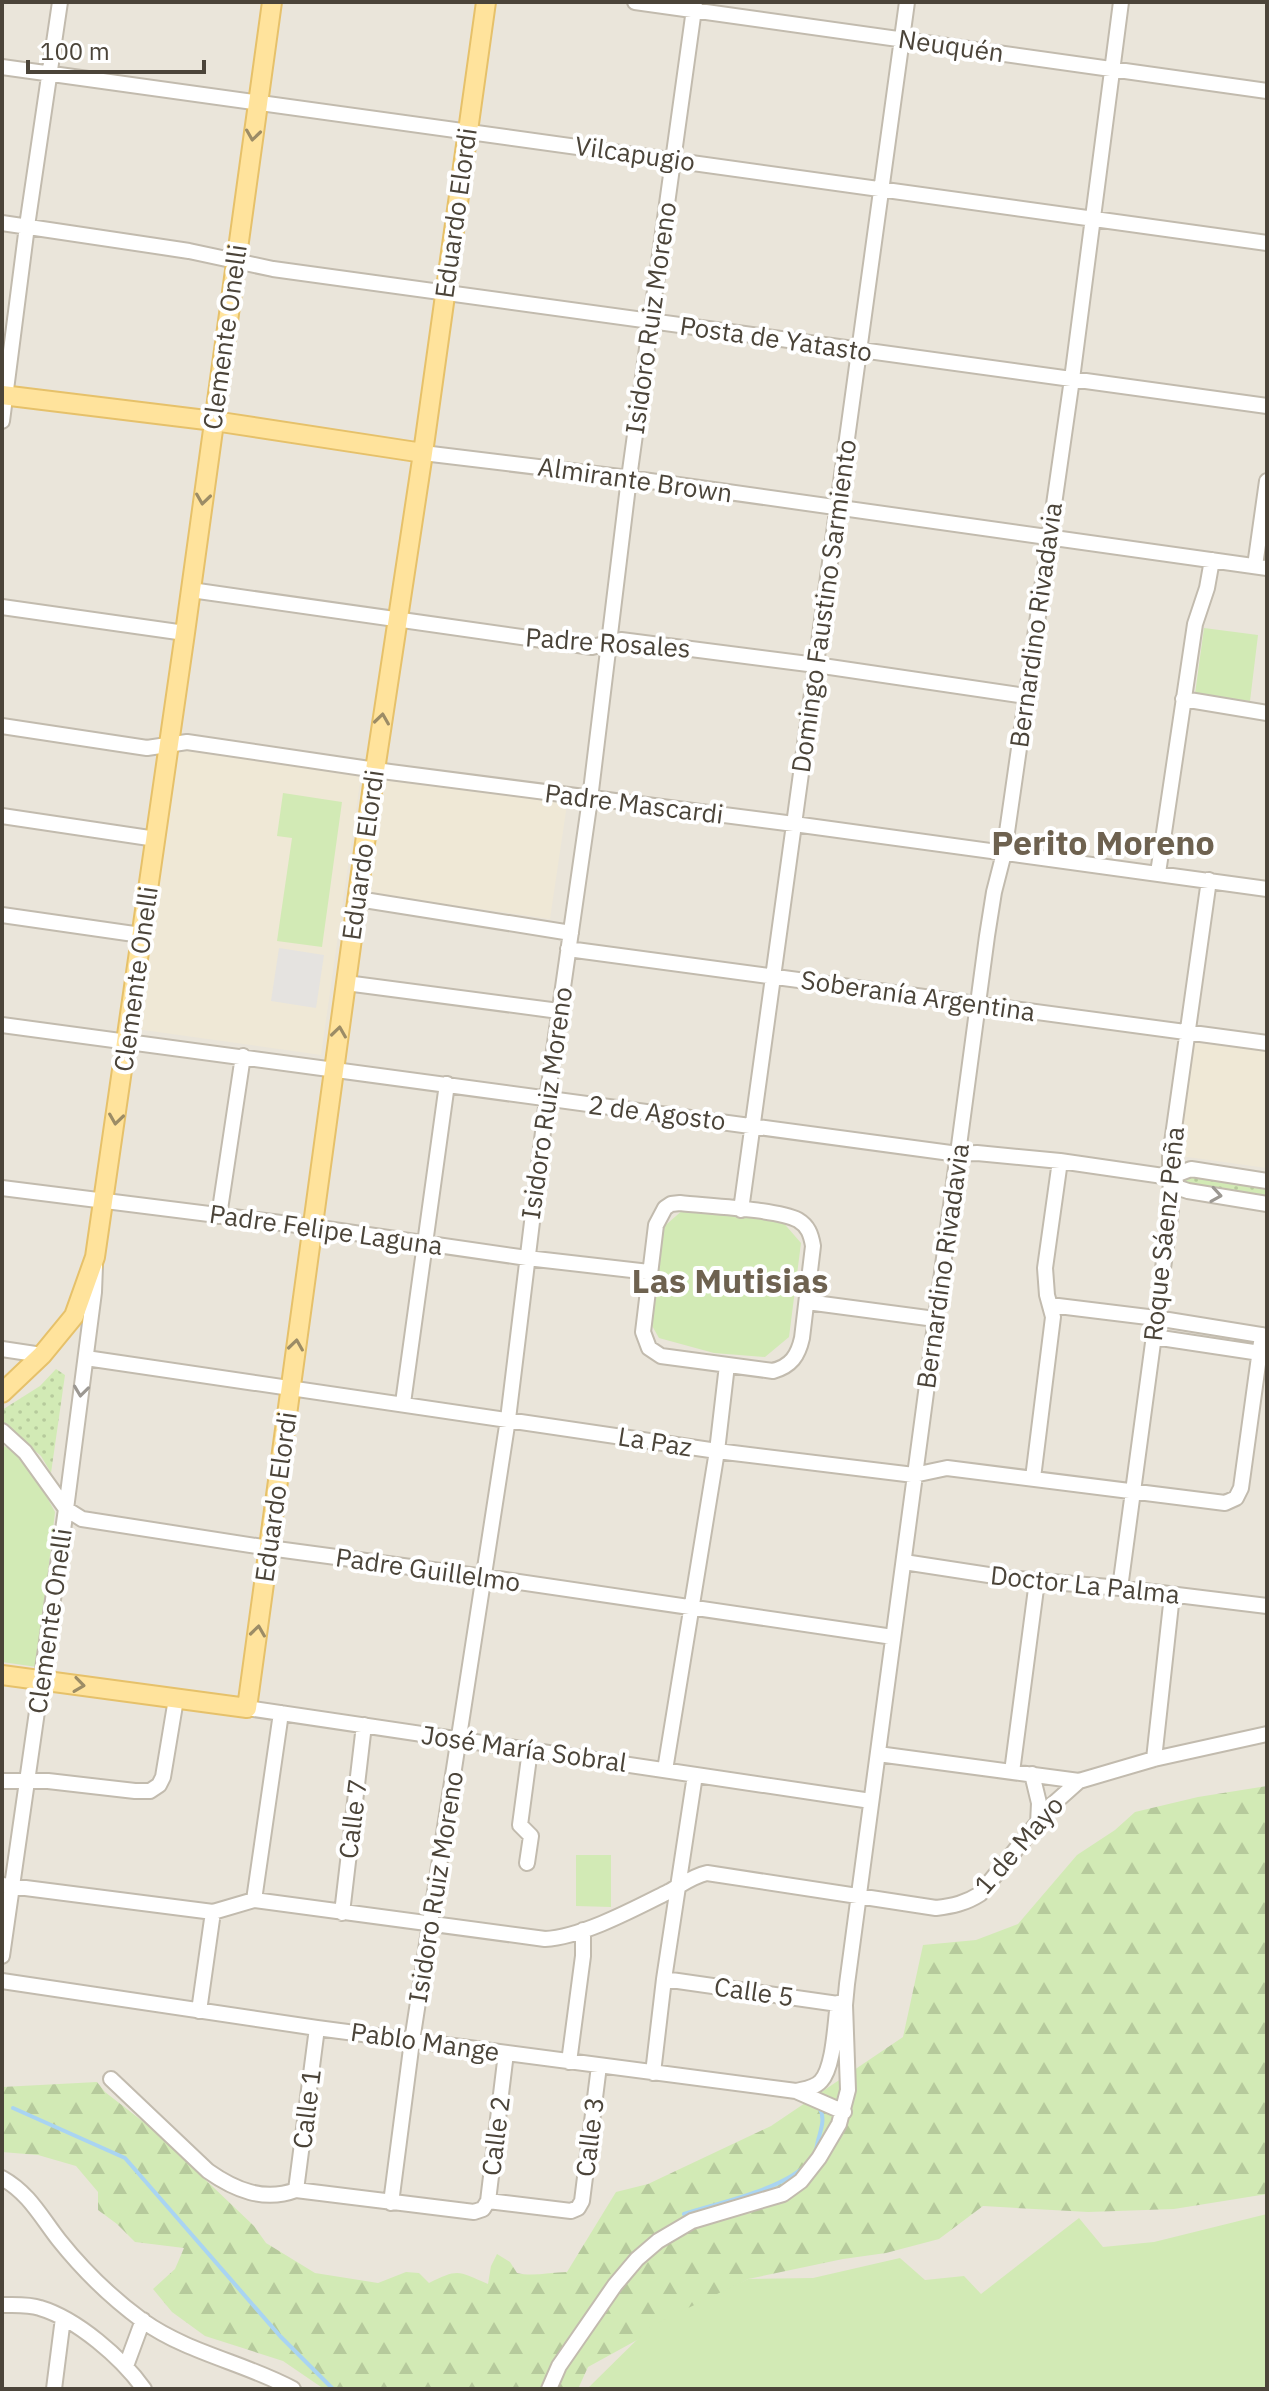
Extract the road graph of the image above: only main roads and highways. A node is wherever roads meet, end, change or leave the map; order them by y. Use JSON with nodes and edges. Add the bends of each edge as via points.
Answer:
{"nodes":[{"id":1,"x":272,"y":2,"type":"edge"},
{"id":2,"x":486,"y":2,"type":"edge"},
{"id":3,"x":4,"y":396,"type":"edge"},
{"id":4,"x":214,"y":421,"type":"junction"},
{"id":5,"x":423,"y":453,"type":"junction"},
{"id":6,"x":2,"y":1393,"type":"edge"},
{"id":7,"x":2,"y":1675,"type":"edge"},
{"id":8,"x":247,"y":1708,"type":"joint"}],
"edges":[{"from":1,"to":4,"type":"main road","name":"Clemente Onelli","one_way":true},
{"from":2,"to":5,"type":"main road","name":"Eduardo Elordi"},
{"from":3,"to":4,"type":"main road","name":"Almirante Brown"},
{"from":4,"to":5,"type":"main road","name":"Almirante Brown"},
{"from":4,"to":6,"type":"main road","name":"Clemente Onelli","one_way":true,"via":[[95,1257],[74,1316]]},
{"from":8,"to":5,"type":"main road","name":"Eduardo Elordi","one_way":true},
{"from":7,"to":8,"type":"main road","name":"José María Sobral","one_way":true}]}
